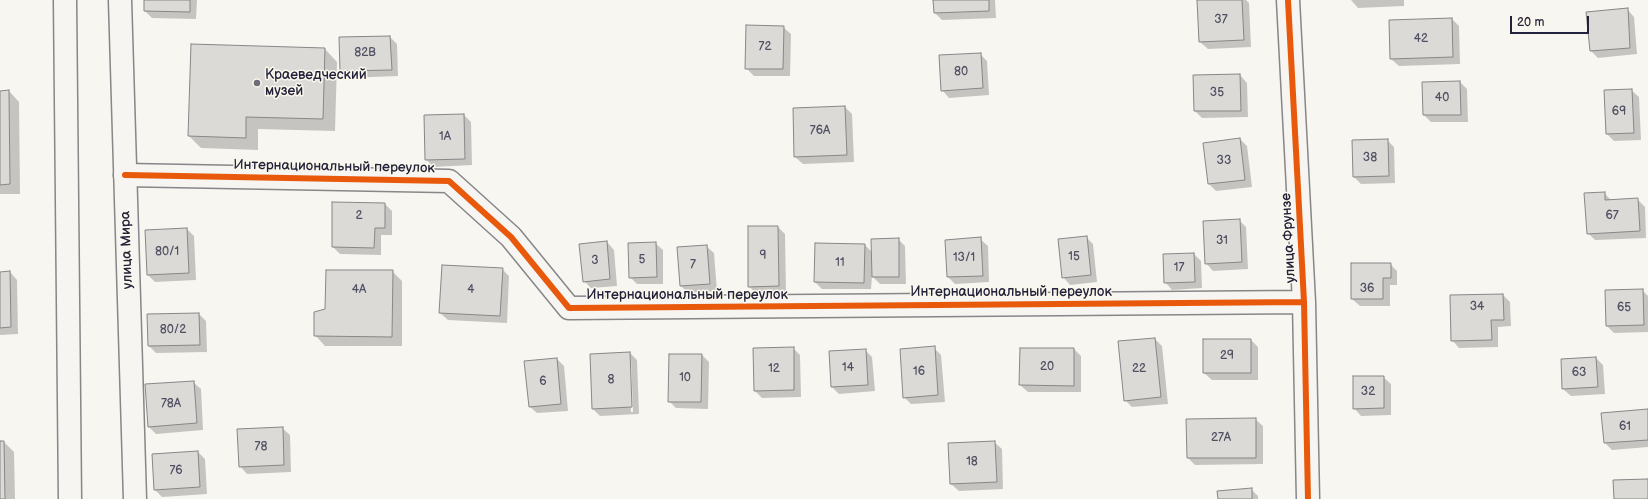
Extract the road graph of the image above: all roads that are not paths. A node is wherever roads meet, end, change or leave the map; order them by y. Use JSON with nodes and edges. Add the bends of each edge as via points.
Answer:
{"nodes":[{"id":1,"x":65,"y":0,"type":"edge"},
{"id":2,"x":120,"y":0,"type":"edge"},
{"id":3,"x":1288,"y":0,"type":"edge"},
{"id":4,"x":125,"y":175,"type":"junction"},
{"id":5,"x":1304,"y":302,"type":"junction"},
{"id":6,"x":70,"y":499,"type":"edge"},
{"id":7,"x":135,"y":499,"type":"edge"},
{"id":8,"x":1308,"y":499,"type":"edge"}],
"edges":[{"from":1,"to":6,"type":"street"},
{"from":2,"to":4,"type":"street","name":"улица Мира"},
{"from":3,"to":5,"type":"street","name":"улица Фрунзе"},
{"from":4,"to":5,"type":"street","name":"Интернациональный переулок","via":[[449,181],[511,237],[569,308]]},
{"from":4,"to":7,"type":"street","name":"улица Мира"},
{"from":5,"to":8,"type":"street","name":"улица Фрунзе"}]}
